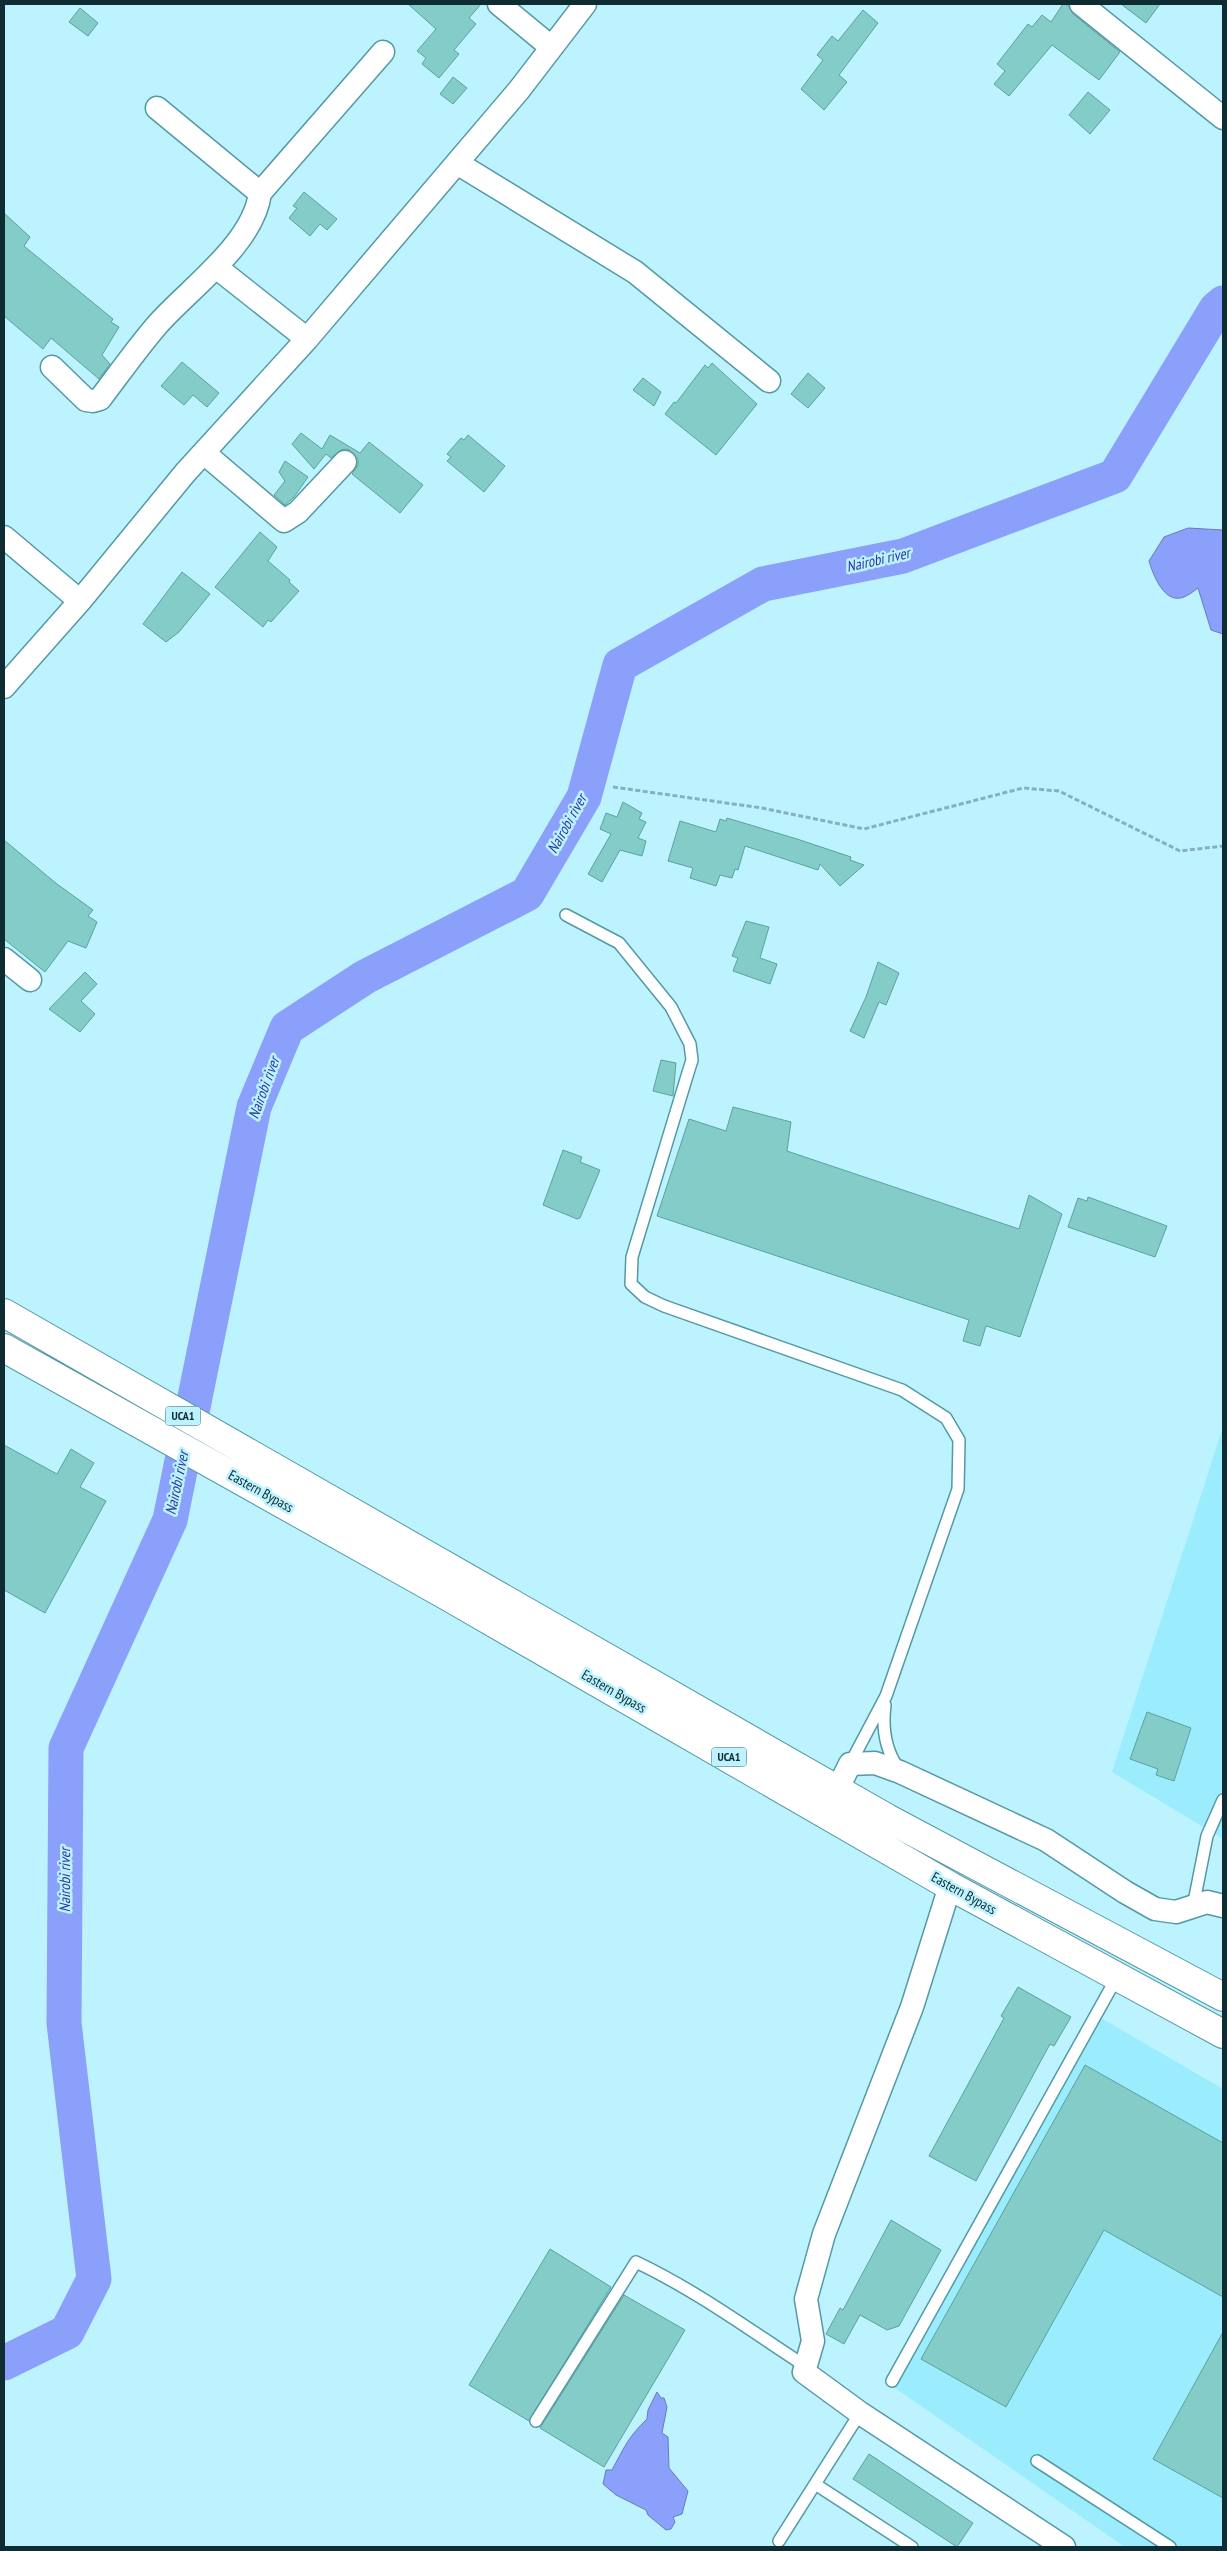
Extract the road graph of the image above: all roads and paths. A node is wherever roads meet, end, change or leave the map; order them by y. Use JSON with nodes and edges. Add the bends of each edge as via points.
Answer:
{"nodes":[{"id":1,"x":499,"y":4,"type":"edge"},
{"id":2,"x":585,"y":4,"type":"edge"},
{"id":3,"x":1081,"y":4,"type":"edge"},
{"id":4,"x":551,"y":47,"type":"junction"},
{"id":5,"x":383,"y":52,"type":"dead end"},
{"id":6,"x":157,"y":108,"type":"dead end"},
{"id":7,"x":1223,"y":118,"type":"edge"},
{"id":8,"x":457,"y":163,"type":"junction"},
{"id":9,"x":260,"y":193,"type":"junction"},
{"id":10,"x":216,"y":267,"type":"junction"},
{"id":11,"x":307,"y":339,"type":"junction"},
{"id":12,"x":52,"y":367,"type":"dead end"},
{"id":13,"x":769,"y":381,"type":"dead end"},
{"id":14,"x":204,"y":453,"type":"junction"},
{"id":15,"x":345,"y":462,"type":"dead end"},
{"id":16,"x":4,"y":537,"type":"edge"},
{"id":17,"x":80,"y":601,"type":"junction"},
{"id":18,"x":4,"y":687,"type":"edge"},
{"id":19,"x":613,"y":787,"type":"dead end"},
{"id":20,"x":1223,"y":846,"type":"edge"},
{"id":21,"x":566,"y":915,"type":"dead end"},
{"id":22,"x":4,"y":959,"type":"edge"},
{"id":23,"x":30,"y":980,"type":"dead end"},
{"id":24,"x":4,"y":1313,"type":"edge"},
{"id":25,"x":4,"y":1348,"type":"edge"},
{"id":26,"x":886,"y":1696,"type":"junction"},
{"id":27,"x":850,"y":1764,"type":"junction"},
{"id":28,"x":900,"y":1772,"type":"junction"},
{"id":29,"x":837,"y":1790,"type":"junction"},
{"id":30,"x":1223,"y":1800,"type":"edge"},
{"id":31,"x":950,"y":1886,"type":"junction"},
{"id":32,"x":1223,"y":1906,"type":"edge"},
{"id":33,"x":1193,"y":1907,"type":"junction"},
{"id":34,"x":1117,"y":1977,"type":"junction"},
{"id":35,"x":1223,"y":1997,"type":"edge"},
{"id":36,"x":1223,"y":2034,"type":"edge"},
{"id":37,"x":804,"y":2372,"type":"junction"},
{"id":38,"x":892,"y":2381,"type":"dead end"},
{"id":39,"x":860,"y":2413,"type":"junction"},
{"id":40,"x":536,"y":2421,"type":"dead end"},
{"id":41,"x":1037,"y":2461,"type":"dead end"},
{"id":42,"x":815,"y":2484,"type":"junction"},
{"id":43,"x":779,"y":2540,"type":"dead end"},
{"id":44,"x":912,"y":2547,"type":"edge"},
{"id":45,"x":1064,"y":2547,"type":"edge"},
{"id":46,"x":1170,"y":2547,"type":"edge"}],
"edges":[{"from":1,"to":4,"type":"street"},
{"from":2,"to":4,"type":"street"},
{"from":3,"to":7,"type":"street"},
{"from":4,"to":8,"type":"street"},
{"from":5,"to":9,"type":"street"},
{"from":6,"to":9,"type":"street"},
{"from":8,"to":11,"type":"street"},
{"from":8,"to":13,"type":"street","via":[[635,272]]},
{"from":9,"to":10,"type":"street","via":[[254,216]]},
{"from":10,"to":11,"type":"street"},
{"from":10,"to":12,"type":"street","via":[[159,323],[100,399],[86,400]]},
{"from":11,"to":14,"type":"street"},
{"from":14,"to":15,"type":"street","via":[[284,521],[298,512]]},
{"from":14,"to":17,"type":"street"},
{"from":16,"to":17,"type":"street"},
{"from":17,"to":18,"type":"street"},
{"from":19,"to":20,"type":"path","via":[[762,808],[864,829],[1023,788],[1059,791],[1180,851]]},
{"from":21,"to":26,"type":"lane","via":[[619,943],[671,1006],[690,1044],[692,1060],[632,1257],[631,1284],[645,1297],[664,1306],[902,1390],[946,1418],[959,1440],[958,1489]]},
{"from":22,"to":23,"type":"street"},
{"from":24,"to":29,"type":"main road","name":"Eastern Bypass","number":"UCA1"},
{"from":25,"to":31,"type":"main road","name":"Eastern Bypass","number":"UCA1","via":[[237,1477]]},
{"from":26,"to":27,"type":"lane"},
{"from":26,"to":28,"type":"lane","via":[[883,1719],[886,1743]]},
{"from":27,"to":28,"type":"street","via":[[875,1763]]},
{"from":27,"to":29,"type":"street"},
{"from":28,"to":33,"type":"street","via":[[1046,1840],[1155,1909],[1176,1912]]},
{"from":29,"to":35,"type":"main road","name":"Eastern Bypass","number":"UCA1"},
{"from":30,"to":33,"type":"lane","via":[[1207,1836]]},
{"from":31,"to":34,"type":"main road","name":"Eastern Bypass","number":"UCA1"},
{"from":31,"to":37,"type":"street","via":[[912,2007],[824,2234],[806,2299],[813,2341]]},
{"from":32,"to":33,"type":"street","via":[[1207,1902]]},
{"from":34,"to":36,"type":"main road","name":"Eastern Bypass","number":"UCA1"},
{"from":34,"to":38,"type":"lane"},
{"from":37,"to":39,"type":"street"},
{"from":37,"to":40,"type":"lane","via":[[802,2364],[709,2300],[636,2262]]},
{"from":39,"to":42,"type":"lane"},
{"from":39,"to":45,"type":"street"},
{"from":41,"to":46,"type":"lane"},
{"from":42,"to":43,"type":"lane"},
{"from":42,"to":44,"type":"lane"}]}
